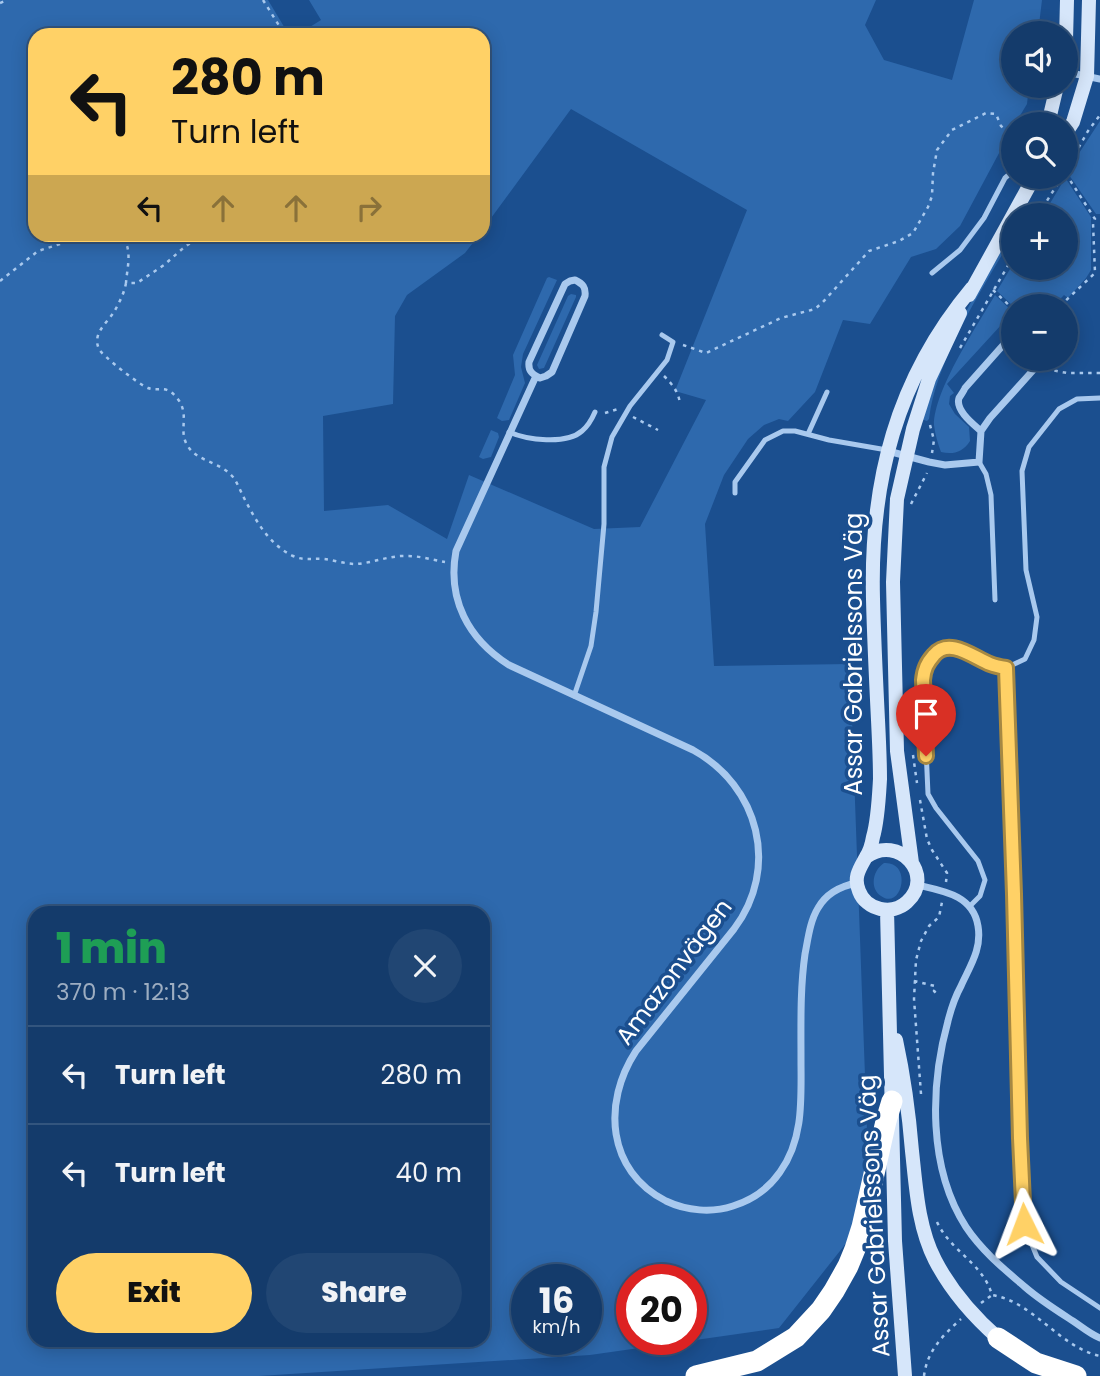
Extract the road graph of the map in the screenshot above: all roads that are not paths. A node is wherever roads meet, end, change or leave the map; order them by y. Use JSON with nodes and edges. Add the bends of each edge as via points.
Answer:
{"nodes":[{"id":1,"x":1068,"y":0,"type":"edge"},
{"id":2,"x":1089,"y":0,"type":"edge"},
{"id":3,"x":1067,"y":21,"type":"edge"},
{"id":4,"x":1093,"y":77,"type":"edge"},
{"id":5,"x":1077,"y":112,"type":"edge"},
{"id":6,"x":1001,"y":186,"type":"edge"},
{"id":7,"x":1027,"y":189,"type":"edge"},
{"id":8,"x":932,"y":272,"type":"dead end"},
{"id":9,"x":972,"y":288,"type":"junction"},
{"id":10,"x":662,"y":335,"type":"dead end"},
{"id":11,"x":1001,"y":348,"type":"edge"},
{"id":12,"x":1029,"y":371,"type":"edge"},
{"id":13,"x":536,"y":376,"type":"junction"},
{"id":14,"x":827,"y":392,"type":"dead end"},
{"id":15,"x":1100,"y":398,"type":"edge"},
{"id":16,"x":595,"y":412,"type":"dead end"},
{"id":17,"x":981,"y":431,"type":"junction"},
{"id":18,"x":509,"y":432,"type":"junction"},
{"id":19,"x":808,"y":434,"type":"junction"},
{"id":20,"x":887,"y":450,"type":"junction"},
{"id":21,"x":906,"y":456,"type":"junction"},
{"id":22,"x":979,"y":462,"type":"junction"},
{"id":23,"x":735,"y":493,"type":"dead end"},
{"id":24,"x":995,"y":600,"type":"dead end"},
{"id":25,"x":1006,"y":668,"type":"junction"},
{"id":26,"x":573,"y":695,"type":"junction"},
{"id":27,"x":866,"y":857,"type":"junction"},
{"id":28,"x":912,"y":863,"type":"junction"},
{"id":29,"x":857,"y":883,"type":"junction"},
{"id":30,"x":917,"y":885,"type":"junction"},
{"id":31,"x":969,"y":907,"type":"junction"},
{"id":32,"x":887,"y":910,"type":"junction"},
{"id":33,"x":889,"y":1012,"type":"junction"},
{"id":34,"x":892,"y":1101,"type":"junction"},
{"id":35,"x":1100,"y":1308,"type":"edge"},
{"id":36,"x":998,"y":1338,"type":"joint"},
{"id":37,"x":1100,"y":1338,"type":"edge"},
{"id":38,"x":696,"y":1376,"type":"edge"},
{"id":39,"x":905,"y":1376,"type":"edge"},
{"id":40,"x":1076,"y":1376,"type":"edge"}],
"edges":[{"from":1,"to":3,"type":"street"},
{"from":2,"to":4,"type":"street"},
{"from":4,"to":5,"type":"street"},
{"from":6,"to":8,"type":"lane","via":[[960,250]]},
{"from":7,"to":9,"type":"street","name":"Assar Gabrielssons Väg"},
{"from":9,"to":20,"type":"street","name":"Assar Gabrielssons Väg","via":[[915,373]]},
{"from":9,"to":21,"type":"street","name":"Assar Gabrielssons Väg","via":[[929,379]]},
{"from":10,"to":26,"type":"lane","via":[[673,342],[667,360],[630,406],[612,437],[604,467],[604,524],[593,634]]},
{"from":11,"to":17,"type":"street","via":[[959,398],[963,413]]},
{"from":12,"to":17,"type":"street"},
{"from":13,"to":13,"type":"street","name":"Amazonvägen","via":[[552,372],[585,296],[584,285],[575,280],[565,284],[528,362],[530,373]]},
{"from":13,"to":18,"type":"street","name":"Amazonvägen"},
{"from":14,"to":19,"type":"lane"},
{"from":15,"to":25,"type":"lane","via":[[1077,400],[1059,409],[1029,447],[1022,471],[1026,570],[1037,617],[1025,659]]},
{"from":16,"to":18,"type":"lane","via":[[580,433],[565,438],[530,439]]},
{"from":17,"to":22,"type":"street"},
{"from":18,"to":26,"type":"street","name":"Amazonvägen","via":[[456,551],[458,604],[488,650]]},
{"from":19,"to":20,"type":"lane"},
{"from":19,"to":23,"type":"lane","via":[[783,431],[765,440],[735,482]]},
{"from":20,"to":21,"type":"street"},
{"from":20,"to":27,"type":"street","name":"Assar Gabrielssons Väg","via":[[873,552],[880,779],[874,835]]},
{"from":21,"to":22,"type":"street","via":[[945,465]]},
{"from":21,"to":28,"type":"street","name":"Assar Gabrielssons Väg","via":[[897,499],[893,582],[897,751]]},
{"from":22,"to":24,"type":"lane","via":[[990,495]]},
{"from":25,"to":31,"type":"lane","via":[[950,648],[938,650],[925,667],[928,794],[978,861],[985,880],[980,896]]},
{"from":25,"to":35,"type":"lane","via":[[1024,1224],[1037,1257],[1061,1282]]},
{"from":26,"to":29,"type":"street","name":"Amazonvägen","via":[[708,759],[740,793],[757,839],[758,874],[747,909],[636,1051],[618,1090],[615,1126],[622,1154],[638,1180],[661,1199],[691,1209],[726,1208],[759,1193],[780,1173],[794,1145],[800,1113],[802,978],[808,939],[823,900]]},
{"from":27,"to":28,"type":"street","via":[[890,849]]},
{"from":27,"to":29,"type":"street","via":[[857,872]]},
{"from":28,"to":30,"type":"street"},
{"from":29,"to":32,"type":"street","via":[[867,902]]},
{"from":30,"to":31,"type":"street","via":[[955,895]]},
{"from":30,"to":32,"type":"street","via":[[906,903]]},
{"from":31,"to":37,"type":"street","via":[[978,924],[978,947],[948,1018],[936,1085],[936,1124],[947,1185],[967,1228],[994,1261],[1040,1300]]},
{"from":32,"to":33,"type":"street","name":"Assar Gabrielssons Väg"},
{"from":33,"to":34,"type":"street","name":"Assar Gabrielssons Väg"},
{"from":33,"to":36,"type":"street","name":"Assar Gabrielssons Väg","via":[[902,1069],[918,1204],[934,1258],[962,1303]]},
{"from":34,"to":38,"type":"highway","via":[[855,1249],[828,1300],[796,1337],[757,1361]]},
{"from":34,"to":39,"type":"street","name":"Assar Gabrielssons Väg","via":[[896,1269]]},
{"from":36,"to":40,"type":"highway","via":[[1036,1363]]}]}
